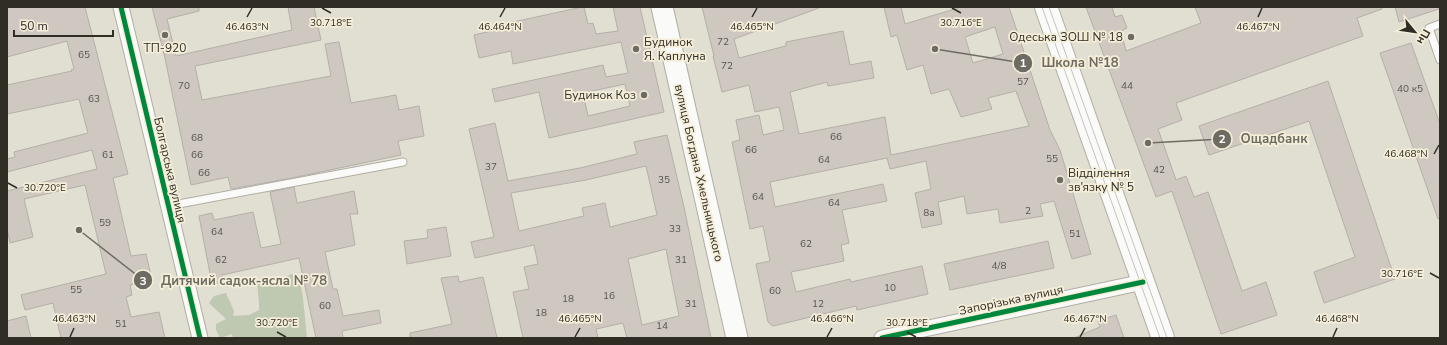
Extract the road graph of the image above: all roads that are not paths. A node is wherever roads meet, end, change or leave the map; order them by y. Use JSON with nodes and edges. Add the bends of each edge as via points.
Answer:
{"nodes":[{"id":1,"x":122,"y":7,"type":"edge"},
{"id":2,"x":662,"y":7,"type":"edge"},
{"id":3,"x":1046,"y":7,"type":"edge"},
{"id":4,"x":1440,"y":24,"type":"edge"},
{"id":5,"x":1440,"y":60,"type":"edge"},
{"id":6,"x":403,"y":162,"type":"dead end"},
{"id":7,"x":168,"y":206,"type":"junction"},
{"id":8,"x":1143,"y":282,"type":"junction"},
{"id":9,"x":200,"y":338,"type":"edge"},
{"id":10,"x":737,"y":338,"type":"edge"},
{"id":11,"x":882,"y":338,"type":"edge"},
{"id":12,"x":1163,"y":338,"type":"edge"}],
"edges":[{"from":1,"to":7,"type":"street","name":"Болгарська вулиця"},
{"from":2,"to":10,"type":"main road","name":"вулиця Богдана Хмельницького"},
{"from":3,"to":8,"type":"main road"},
{"from":4,"to":5,"type":"lane","via":[[1429,28]]},
{"from":6,"to":7,"type":"lane"},
{"from":7,"to":9,"type":"street","name":"Болгарська вулиця"},
{"from":8,"to":11,"type":"street","name":"Запорізька вулиця"},
{"from":8,"to":12,"type":"main road"}]}
